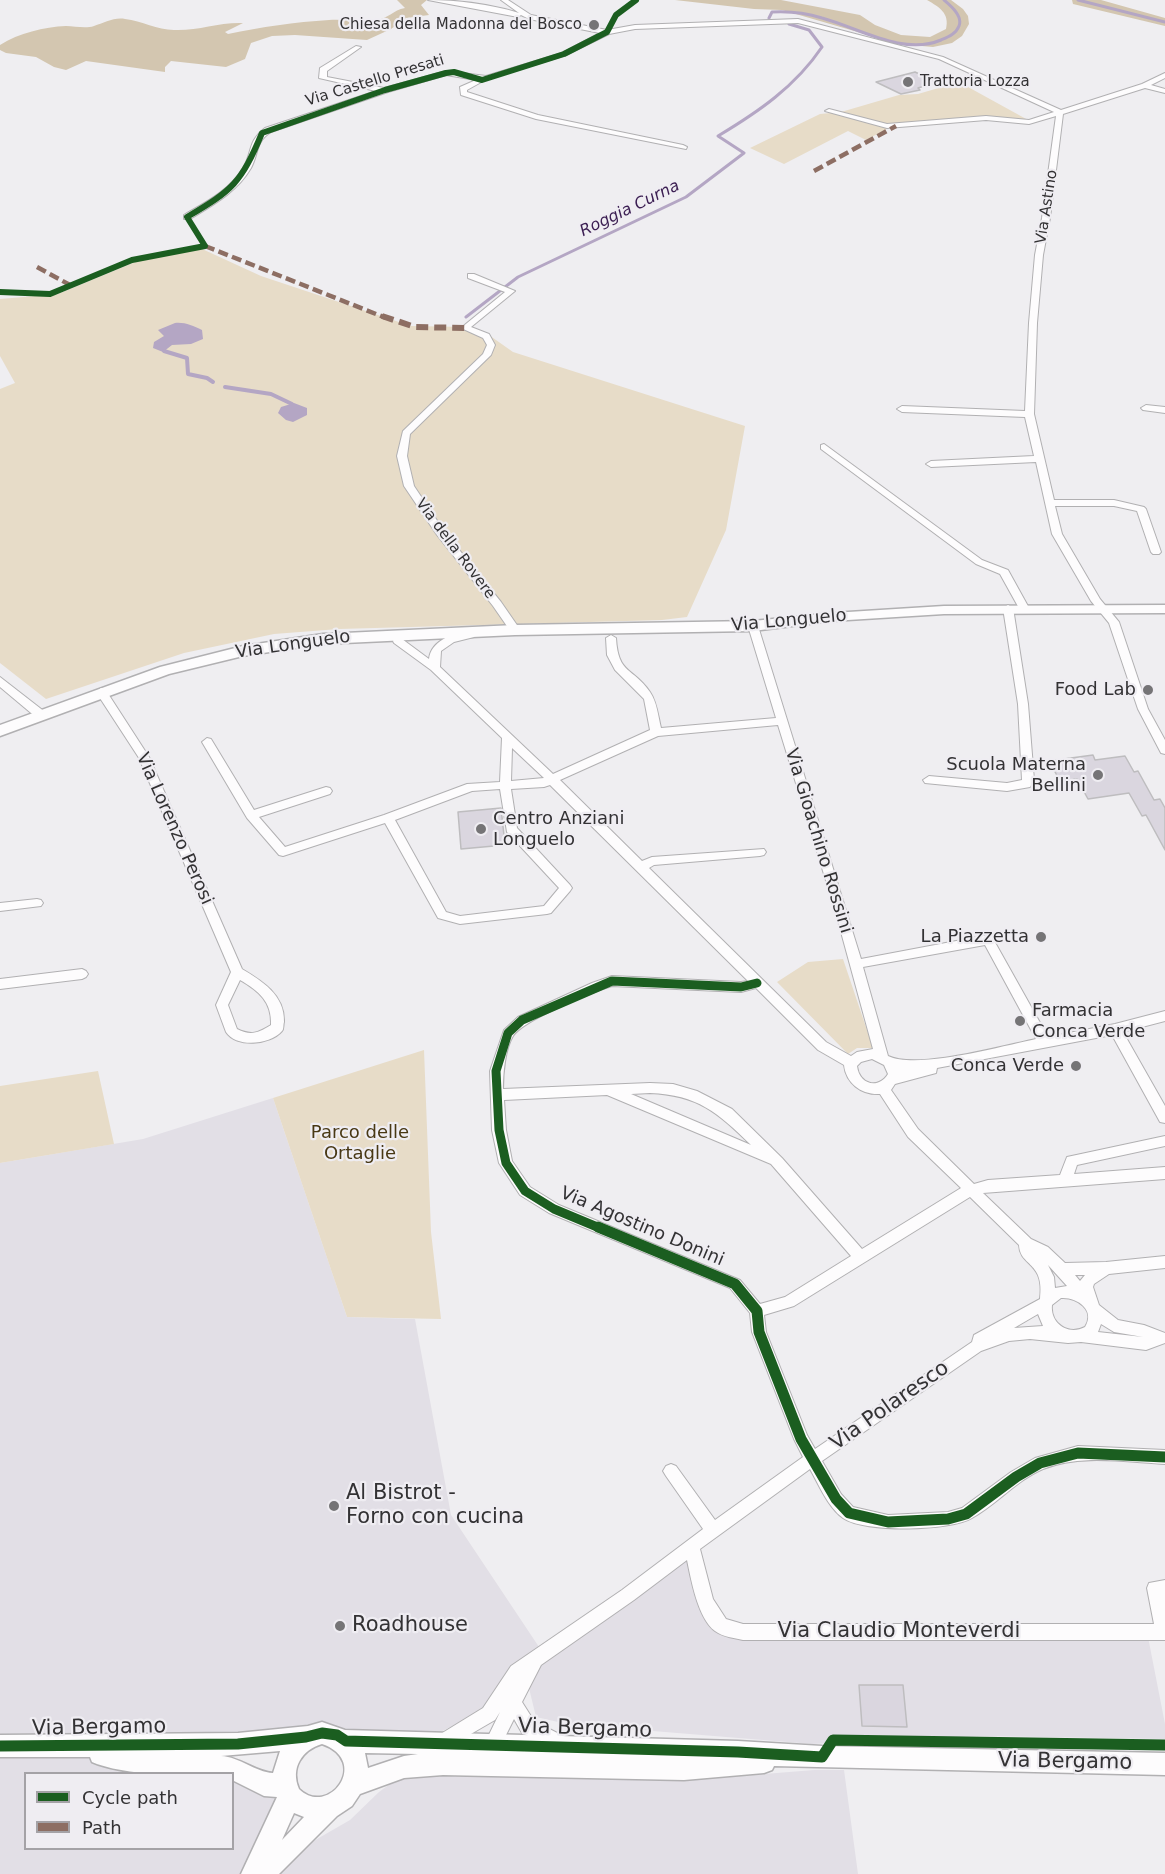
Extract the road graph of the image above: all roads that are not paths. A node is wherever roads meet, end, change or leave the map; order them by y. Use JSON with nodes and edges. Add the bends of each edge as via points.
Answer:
{"nodes":[{"id":1,"x":431,"y":0,"type":"edge"},
{"id":2,"x":504,"y":0,"type":"edge"},
{"id":3,"x":529,"y":17,"type":"junction"},
{"id":4,"x":607,"y":32,"type":"junction"},
{"id":5,"x":358,"y":47,"type":"dead end"},
{"id":6,"x":1165,"y":75,"type":"edge"},
{"id":7,"x":482,"y":80,"type":"junction"},
{"id":8,"x":1146,"y":86,"type":"junction"},
{"id":9,"x":385,"y":90,"type":"junction"},
{"id":10,"x":1165,"y":91,"type":"edge"},
{"id":11,"x":829,"y":111,"type":"dead end"},
{"id":12,"x":1060,"y":112,"type":"junction"},
{"id":13,"x":683,"y":147,"type":"dead end"},
{"id":14,"x":187,"y":217,"type":"dead end"},
{"id":15,"x":471,"y":276,"type":"dead end"},
{"id":16,"x":1146,"y":408,"type":"dead end"},
{"id":17,"x":902,"y":409,"type":"dead end"},
{"id":18,"x":1165,"y":410,"type":"edge"},
{"id":19,"x":1029,"y":414,"type":"junction"},
{"id":20,"x":824,"y":447,"type":"dead end"},
{"id":21,"x":1039,"y":459,"type":"junction"},
{"id":22,"x":930,"y":464,"type":"dead end"},
{"id":23,"x":1050,"y":503,"type":"junction"},
{"id":24,"x":1156,"y":552,"type":"dead end"},
{"id":25,"x":1008,"y":608,"type":"junction"},
{"id":26,"x":1024,"y":608,"type":"junction"},
{"id":27,"x":1102,"y":608,"type":"junction"},
{"id":28,"x":1165,"y":609,"type":"edge"},
{"id":29,"x":753,"y":626,"type":"junction"},
{"id":30,"x":515,"y":630,"type":"junction"},
{"id":31,"x":554,"y":630,"type":"junction"},
{"id":32,"x":486,"y":632,"type":"junction"},
{"id":33,"x":371,"y":634,"type":"junction"},
{"id":34,"x":611,"y":638,"type":"dead end"},
{"id":35,"x":398,"y":641,"type":"junction"},
{"id":36,"x":449,"y":641,"type":"junction"},
{"id":37,"x":435,"y":668,"type":"junction"},
{"id":38,"x":0,"y":681,"type":"edge"},
{"id":39,"x":101,"y":692,"type":"junction"},
{"id":40,"x":41,"y":715,"type":"junction"},
{"id":41,"x":780,"y":721,"type":"junction"},
{"id":42,"x":0,"y":731,"type":"edge"},
{"id":43,"x":656,"y":732,"type":"junction"},
{"id":44,"x":507,"y":737,"type":"junction"},
{"id":45,"x":207,"y":742,"type":"dead end"},
{"id":46,"x":1165,"y":750,"type":"edge"},
{"id":47,"x":551,"y":780,"type":"junction"},
{"id":48,"x":929,"y":780,"type":"dead end"},
{"id":49,"x":505,"y":785,"type":"junction"},
{"id":50,"x":326,"y":791,"type":"dead end"},
{"id":51,"x":251,"y":815,"type":"junction"},
{"id":52,"x":388,"y":818,"type":"junction"},
{"id":53,"x":760,"y":852,"type":"dead end"},
{"id":54,"x":640,"y":867,"type":"junction"},
{"id":55,"x":37,"y":903,"type":"dead end"},
{"id":56,"x":0,"y":907,"type":"edge"},
{"id":57,"x":856,"y":964,"type":"junction"},
{"id":58,"x":237,"y":972,"type":"junction"},
{"id":59,"x":82,"y":974,"type":"dead end"},
{"id":60,"x":757,"y":983,"type":"junction"},
{"id":61,"x":0,"y":984,"type":"edge"},
{"id":62,"x":1165,"y":1016,"type":"edge"},
{"id":63,"x":1115,"y":1029,"type":"junction"},
{"id":64,"x":1044,"y":1042,"type":"junction"},
{"id":65,"x":886,"y":1060,"type":"junction"},
{"id":66,"x":948,"y":1062,"type":"junction"},
{"id":67,"x":852,"y":1063,"type":"junction"},
{"id":68,"x":887,"y":1084,"type":"junction"},
{"id":69,"x":606,"y":1089,"type":"junction"},
{"id":70,"x":497,"y":1095,"type":"junction"},
{"id":71,"x":1165,"y":1118,"type":"edge"},
{"id":72,"x":1165,"y":1141,"type":"edge"},
{"id":73,"x":777,"y":1162,"type":"junction"},
{"id":74,"x":1165,"y":1173,"type":"edge"},
{"id":75,"x":1065,"y":1180,"type":"junction"},
{"id":76,"x":971,"y":1190,"type":"junction"},
{"id":77,"x":1026,"y":1243,"type":"junction"},
{"id":78,"x":862,"y":1258,"type":"junction"},
{"id":79,"x":1165,"y":1262,"type":"edge"},
{"id":80,"x":1106,"y":1268,"type":"junction"},
{"id":81,"x":1063,"y":1269,"type":"junction"},
{"id":82,"x":1046,"y":1301,"type":"junction"},
{"id":83,"x":1091,"y":1305,"type":"junction"},
{"id":84,"x":757,"y":1311,"type":"junction"},
{"id":85,"x":1072,"y":1336,"type":"junction"},
{"id":86,"x":1161,"y":1338,"type":"edge"},
{"id":87,"x":979,"y":1345,"type":"junction"},
{"id":88,"x":1165,"y":1457,"type":"edge"},
{"id":89,"x":812,"y":1460,"type":"junction"},
{"id":90,"x":671,"y":1471,"type":"dead end"},
{"id":91,"x":713,"y":1531,"type":"junction"},
{"id":92,"x":692,"y":1546,"type":"junction"},
{"id":93,"x":1165,"y":1588,"type":"edge"},
{"id":94,"x":1165,"y":1632,"type":"edge"},
{"id":95,"x":534,"y":1660,"type":"junction"},
{"id":96,"x":513,"y":1704,"type":"junction"},
{"id":97,"x":306,"y":1737,"type":"junction"},
{"id":98,"x":346,"y":1741,"type":"junction"},
{"id":99,"x":494,"y":1744,"type":"junction"},
{"id":100,"x":0,"y":1746,"type":"edge"},
{"id":101,"x":565,"y":1747,"type":"junction"},
{"id":102,"x":61,"y":1748,"type":"junction"},
{"id":103,"x":442,"y":1753,"type":"junction"},
{"id":104,"x":822,"y":1758,"type":"junction"},
{"id":105,"x":1165,"y":1764,"type":"edge"},
{"id":106,"x":355,"y":1784,"type":"junction"},
{"id":107,"x":287,"y":1791,"type":"junction"},
{"id":108,"x":328,"y":1809,"type":"junction"},
{"id":109,"x":253,"y":1874,"type":"edge"},
{"id":110,"x":260,"y":1874,"type":"edge"}],
"edges":[{"from":1,"to":3,"type":"street"},
{"from":2,"to":3,"type":"street"},
{"from":3,"to":4,"type":"street"},
{"from":4,"to":7,"type":"street","name":"Via Castello Presati","via":[[564,54]]},
{"from":4,"to":12,"type":"street","via":[[635,27],[798,21],[941,58]]},
{"from":5,"to":9,"type":"street","name":"Via Castello Presati","via":[[323,70],[323,78]]},
{"from":6,"to":8,"type":"street"},
{"from":7,"to":9,"type":"street","name":"Via Castello Presati","via":[[454,72]]},
{"from":7,"to":13,"type":"street","name":"Via Castello Presati","via":[[463,89],[464,93],[536,117]]},
{"from":8,"to":10,"type":"street"},
{"from":8,"to":12,"type":"street"},
{"from":9,"to":14,"type":"street","name":"Via Castello Presati","via":[[262,133],[238,180],[214,202]]},
{"from":11,"to":12,"type":"street","via":[[887,126],[986,118],[1029,122]]},
{"from":12,"to":19,"type":"street","name":"Via Astino","via":[[1039,255]]},
{"from":15,"to":30,"type":"street","name":"Via della Rovere","via":[[511,291],[465,328],[486,336],[491,345],[406,433],[402,456],[409,486]]},
{"from":16,"to":18,"type":"street"},
{"from":17,"to":19,"type":"street"},
{"from":19,"to":21,"type":"street","name":"Via Astino"},
{"from":20,"to":26,"type":"street","via":[[979,562],[1004,572]]},
{"from":21,"to":22,"type":"street"},
{"from":21,"to":23,"type":"street","name":"Via Astino"},
{"from":23,"to":24,"type":"street","via":[[1114,503],[1141,509]]},
{"from":23,"to":27,"type":"street","name":"Via Astino","via":[[1057,534]]},
{"from":25,"to":26,"type":"street","name":"Via Longuelo"},
{"from":25,"to":29,"type":"street","name":"Via Longuelo","via":[[872,614]]},
{"from":25,"to":48,"type":"street","via":[[1023,704],[1028,780],[1026,784],[1007,787]]},
{"from":26,"to":27,"type":"street","name":"Via Longuelo"},
{"from":27,"to":28,"type":"street","name":"Via Longuelo"},
{"from":27,"to":46,"type":"street","name":"Via Astino","via":[[1114,622],[1143,710]]},
{"from":29,"to":31,"type":"street","name":"Via Longuelo"},
{"from":29,"to":41,"type":"street","name":"Via Gioachino Rossini"},
{"from":30,"to":31,"type":"street","name":"Via Longuelo"},
{"from":30,"to":32,"type":"street","name":"Via Longuelo"},
{"from":31,"to":36,"type":"street","name":"Via Longuelo"},
{"from":32,"to":33,"type":"street","name":"Via Longuelo"},
{"from":32,"to":36,"type":"street"},
{"from":33,"to":35,"type":"street","name":"Via Longuelo"},
{"from":33,"to":39,"type":"street","name":"Via Longuelo","via":[[243,651],[165,670]]},
{"from":34,"to":43,"type":"street","via":[[612,655],[620,670],[649,699]]},
{"from":35,"to":36,"type":"street","name":"Via Longuelo"},
{"from":35,"to":37,"type":"street"},
{"from":36,"to":37,"type":"street","via":[[435,653]]},
{"from":37,"to":44,"type":"street"},
{"from":38,"to":40,"type":"street"},
{"from":39,"to":40,"type":"street","name":"Via Longuelo"},
{"from":39,"to":58,"type":"street","name":"Via Lorenzo Perosi","via":[[144,757]]},
{"from":40,"to":42,"type":"street","name":"Via Longuelo"},
{"from":41,"to":43,"type":"street"},
{"from":41,"to":57,"type":"street","name":"Via Gioachino Rossini"},
{"from":43,"to":47,"type":"street"},
{"from":44,"to":47,"type":"street"},
{"from":44,"to":49,"type":"street"},
{"from":45,"to":51,"type":"street"},
{"from":47,"to":49,"type":"street"},
{"from":47,"to":54,"type":"street"},
{"from":49,"to":52,"type":"street","via":[[471,787]]},
{"from":49,"to":52,"type":"street","via":[[511,829],[566,888],[547,910],[460,920],[442,915]]},
{"from":50,"to":51,"type":"street"},
{"from":51,"to":52,"type":"street","via":[[284,852]]},
{"from":53,"to":54,"type":"street","via":[[652,861]]},
{"from":54,"to":60,"type":"street"},
{"from":55,"to":56,"type":"street"},
{"from":57,"to":64,"type":"street","via":[[988,940]]},
{"from":57,"to":65,"type":"street","name":"Via Gioachino Rossini"},
{"from":58,"to":58,"type":"street","via":[[222,1005],[232,1032],[246,1040],[261,1037],[277,1028],[279,1016],[268,991]]},
{"from":59,"to":61,"type":"street"},
{"from":60,"to":67,"type":"street","via":[[822,1046]]},
{"from":60,"to":70,"type":"street","name":"Via Agostino Donini","via":[[741,987],[612,981],[596,986],[522,1020],[508,1033],[496,1071]]},
{"from":62,"to":63,"type":"street"},
{"from":63,"to":64,"type":"street"},
{"from":63,"to":71,"type":"street"},
{"from":64,"to":66,"type":"street"},
{"from":65,"to":66,"type":"street","via":[[911,1066]]},
{"from":65,"to":67,"type":"street","via":[[864,1055]]},
{"from":65,"to":68,"type":"street","via":[[894,1074]]},
{"from":66,"to":68,"type":"street"},
{"from":67,"to":68,"type":"street","via":[[850,1073],[856,1082],[867,1088]]},
{"from":68,"to":76,"type":"street","via":[[913,1133]]},
{"from":69,"to":70,"type":"street"},
{"from":69,"to":73,"type":"street"},
{"from":69,"to":73,"type":"street","via":[[673,1089],[698,1096],[727,1113]]},
{"from":70,"to":84,"type":"street","name":"Via Agostino Donini","via":[[506,1163],[525,1191],[554,1209],[735,1284]]},
{"from":72,"to":75,"type":"street","via":[[1072,1161]]},
{"from":73,"to":78,"type":"street"},
{"from":74,"to":75,"type":"street"},
{"from":75,"to":76,"type":"street"},
{"from":76,"to":77,"type":"street"},
{"from":76,"to":78,"type":"street"},
{"from":77,"to":81,"type":"street","via":[[1034,1244]]},
{"from":77,"to":82,"type":"street","via":[[1026,1250],[1048,1275]]},
{"from":78,"to":84,"type":"street","via":[[789,1302]]},
{"from":79,"to":80,"type":"street"},
{"from":80,"to":81,"type":"street"},
{"from":80,"to":83,"type":"street","via":[[1087,1281]]},
{"from":81,"to":83,"type":"street"},
{"from":82,"to":83,"type":"street","name":"Via Polaresco","via":[[1061,1292],[1070,1292]]},
{"from":82,"to":85,"type":"street","via":[[1047,1322],[1053,1329]]},
{"from":82,"to":87,"type":"street","name":"Via Polaresco","via":[[990,1332],[979,1340]]},
{"from":83,"to":85,"type":"street","via":[[1094,1325],[1090,1331]]},
{"from":83,"to":86,"type":"street","via":[[1114,1326]]},
{"from":84,"to":89,"type":"street","name":"Via Agostino Donini","via":[[759,1332]]},
{"from":85,"to":86,"type":"street","name":"Via Polaresco","via":[[1146,1344]]},
{"from":85,"to":87,"type":"street","name":"Via Polaresco","via":[[1024,1333]]},
{"from":87,"to":89,"type":"street","name":"Via Polaresco"},
{"from":88,"to":89,"type":"street","name":"Via Agostino Donini","via":[[1078,1454],[1040,1463],[966,1514],[912,1522],[849,1513]]},
{"from":89,"to":91,"type":"street","name":"Via Polaresco"},
{"from":90,"to":91,"type":"street"},
{"from":91,"to":92,"type":"street","name":"Via Polaresco"},
{"from":92,"to":94,"type":"street","name":"Via Claudio Monteverdi","via":[[712,1617],[723,1626],[743,1632]]},
{"from":92,"to":95,"type":"street","name":"Via Polaresco"},
{"from":93,"to":94,"type":"street","name":"Via Claudio Monteverdi","via":[[1155,1588]]},
{"from":95,"to":96,"type":"street"},
{"from":95,"to":103,"type":"street","name":"Via Polaresco","via":[[517,1672],[489,1714]]},
{"from":96,"to":99,"type":"street"},
{"from":96,"to":101,"type":"street","via":[[528,1726]]},
{"from":97,"to":98,"type":"street","via":[[322,1733]]},
{"from":97,"to":102,"type":"street","name":"Via Bergamo","via":[[238,1744]]},
{"from":97,"to":107,"type":"street","via":[[293,1748],[287,1762]]},
{"from":98,"to":103,"type":"street","name":"Via Bergamo"},
{"from":98,"to":106,"type":"street","via":[[354,1755]]},
{"from":99,"to":101,"type":"street","name":"Via Bergamo"},
{"from":99,"to":103,"type":"street","name":"Via Bergamo"},
{"from":100,"to":102,"type":"street","name":"Via Bergamo"},
{"from":101,"to":104,"type":"street","name":"Via Bergamo"},
{"from":102,"to":107,"type":"street","name":"Via Bergamo","via":[[233,1768]]},
{"from":103,"to":104,"type":"street","name":"Via Bergamo","via":[[684,1769]]},
{"from":103,"to":106,"type":"street","name":"Via Bergamo"},
{"from":104,"to":105,"type":"street","name":"Via Bergamo"},
{"from":106,"to":108,"type":"street","via":[[340,1802]]},
{"from":107,"to":108,"type":"street","via":[[310,1809]]},
{"from":107,"to":109,"type":"street"},
{"from":108,"to":110,"type":"street"}]}
